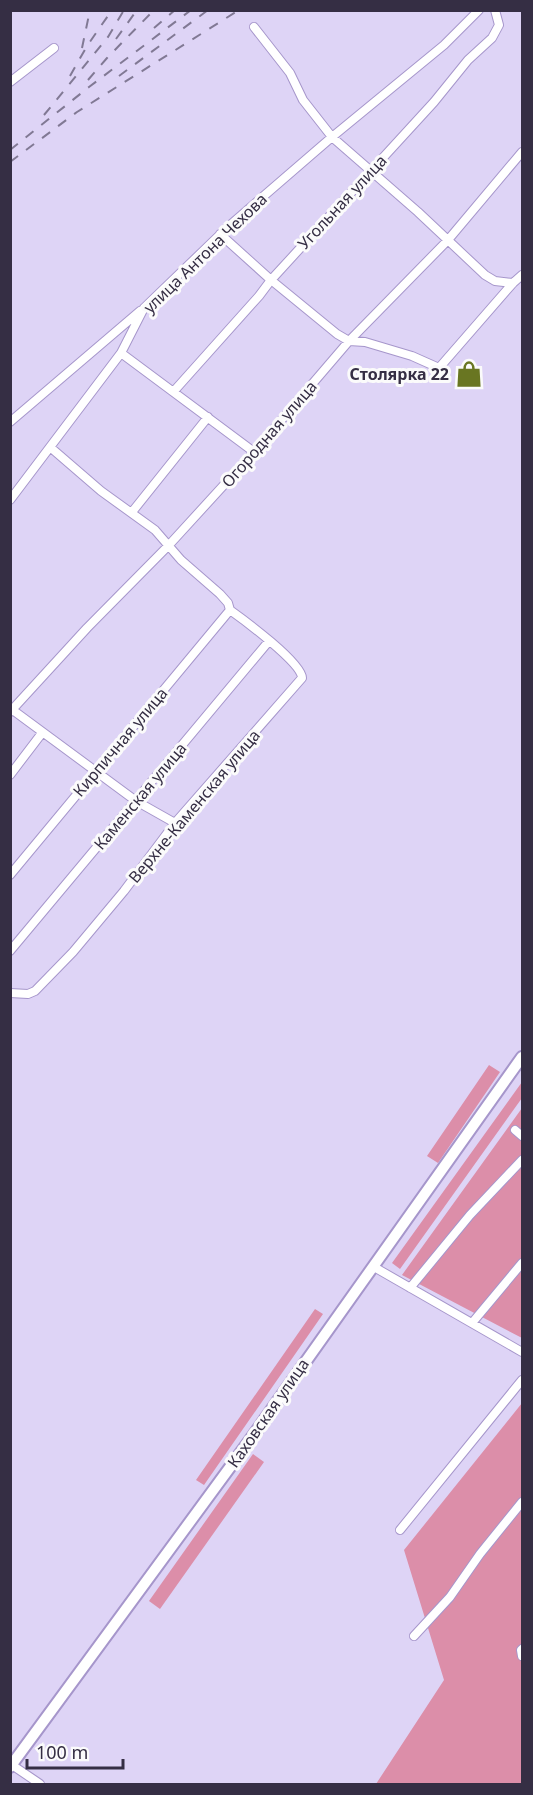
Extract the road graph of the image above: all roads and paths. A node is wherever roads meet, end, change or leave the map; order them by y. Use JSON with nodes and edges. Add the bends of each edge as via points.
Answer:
{"nodes":[{"id":1,"x":479,"y":10,"type":"edge"},
{"id":2,"x":495,"y":10,"type":"edge"},
{"id":3,"x":255,"y":27,"type":"dead end"},
{"id":4,"x":54,"y":48,"type":"dead end"},
{"id":5,"x":10,"y":82,"type":"edge"},
{"id":6,"x":332,"y":137,"type":"junction"},
{"id":7,"x":522,"y":153,"type":"edge"},
{"id":8,"x":370,"y":172,"type":"junction"},
{"id":9,"x":220,"y":234,"type":"junction"},
{"id":10,"x":448,"y":240,"type":"junction"},
{"id":11,"x":522,"y":275,"type":"edge"},
{"id":12,"x":271,"y":280,"type":"junction"},
{"id":13,"x":513,"y":283,"type":"junction"},
{"id":14,"x":144,"y":308,"type":"junction"},
{"id":15,"x":349,"y":341,"type":"junction"},
{"id":16,"x":121,"y":353,"type":"junction"},
{"id":17,"x":174,"y":391,"type":"junction"},
{"id":18,"x":208,"y":417,"type":"junction"},
{"id":19,"x":10,"y":422,"type":"edge"},
{"id":20,"x":50,"y":447,"type":"junction"},
{"id":21,"x":255,"y":452,"type":"junction"},
{"id":22,"x":10,"y":500,"type":"edge"},
{"id":23,"x":132,"y":512,"type":"junction"},
{"id":24,"x":169,"y":545,"type":"junction"},
{"id":25,"x":230,"y":610,"type":"junction"},
{"id":26,"x":269,"y":641,"type":"junction"},
{"id":27,"x":11,"y":710,"type":"edge"},
{"id":28,"x":42,"y":733,"type":"junction"},
{"id":29,"x":95,"y":772,"type":"junction"},
{"id":30,"x":10,"y":775,"type":"edge"},
{"id":31,"x":136,"y":801,"type":"junction"},
{"id":32,"x":175,"y":823,"type":"junction"},
{"id":33,"x":10,"y":875,"type":"edge"},
{"id":34,"x":10,"y":951,"type":"edge"},
{"id":35,"x":10,"y":993,"type":"edge"},
{"id":36,"x":522,"y":1057,"type":"edge"},
{"id":37,"x":515,"y":1130,"type":"dead end"},
{"id":38,"x":522,"y":1136,"type":"edge"},
{"id":39,"x":522,"y":1160,"type":"edge"},
{"id":40,"x":522,"y":1263,"type":"edge"},
{"id":41,"x":374,"y":1267,"type":"junction"},
{"id":42,"x":410,"y":1288,"type":"junction"},
{"id":43,"x":472,"y":1323,"type":"junction"},
{"id":44,"x":522,"y":1352,"type":"edge"},
{"id":45,"x":522,"y":1380,"type":"edge"},
{"id":46,"x":522,"y":1502,"type":"edge"},
{"id":47,"x":400,"y":1530,"type":"dead end"},
{"id":48,"x":414,"y":1636,"type":"dead end"},
{"id":49,"x":522,"y":1649,"type":"edge"},
{"id":50,"x":522,"y":1656,"type":"edge"},
{"id":51,"x":11,"y":1766,"type":"edge"},
{"id":52,"x":40,"y":1785,"type":"edge"}],
"edges":[{"from":1,"to":6,"type":"street","name":"улица Антона Чехова","via":[[444,45]]},
{"from":2,"to":8,"type":"street","name":"Угольная улица","via":[[499,25],[492,38]]},
{"from":3,"to":6,"type":"street"},
{"from":4,"to":5,"type":"street"},
{"from":6,"to":8,"type":"street"},
{"from":6,"to":9,"type":"street","name":"улица Антона Чехова"},
{"from":7,"to":10,"type":"street","name":"Огородная улица"},
{"from":8,"to":10,"type":"street"},
{"from":8,"to":12,"type":"street","name":"Угольная улица"},
{"from":9,"to":12,"type":"street"},
{"from":9,"to":14,"type":"street","name":"улица Антона Чехова"},
{"from":10,"to":13,"type":"street","via":[[489,278]]},
{"from":10,"to":15,"type":"street","name":"Огородная улица"},
{"from":11,"to":13,"type":"street"},
{"from":12,"to":15,"type":"street","via":[[326,327]]},
{"from":12,"to":17,"type":"street","name":"Угольная улица"},
{"from":13,"to":15,"type":"street","via":[[439,368],[365,342]]},
{"from":14,"to":16,"type":"street","name":"улица Антона Чехова"},
{"from":14,"to":19,"type":"street"},
{"from":15,"to":21,"type":"street","name":"Огородная улица"},
{"from":16,"to":17,"type":"street"},
{"from":16,"to":20,"type":"street","name":"улица Антона Чехова"},
{"from":17,"to":18,"type":"street"},
{"from":18,"to":21,"type":"street"},
{"from":18,"to":23,"type":"street"},
{"from":20,"to":22,"type":"street","name":"улица Антона Чехова"},
{"from":20,"to":23,"type":"street","name":"Верхне-Каменская улица"},
{"from":21,"to":24,"type":"street","name":"Огородная улица"},
{"from":23,"to":24,"type":"street","name":"Верхне-Каменская улица"},
{"from":24,"to":25,"type":"street","name":"Верхне-Каменская улица","via":[[220,594]]},
{"from":24,"to":27,"type":"street","name":"Огородная улица"},
{"from":25,"to":26,"type":"street","name":"Верхне-Каменская улица"},
{"from":25,"to":29,"type":"street","name":"Кирпичная улица"},
{"from":26,"to":31,"type":"street","name":"Каменская улица"},
{"from":26,"to":32,"type":"street","name":"Верхне-Каменская улица","via":[[301,672],[302,678]]},
{"from":27,"to":28,"type":"street"},
{"from":28,"to":29,"type":"street"},
{"from":28,"to":30,"type":"street"},
{"from":29,"to":31,"type":"street"},
{"from":29,"to":33,"type":"street","name":"Кирпичная улица"},
{"from":31,"to":32,"type":"street"},
{"from":31,"to":34,"type":"street","name":"Каменская улица"},
{"from":32,"to":35,"type":"street","name":"Верхне-Каменская улица","via":[[124,891],[43,984],[28,994]]},
{"from":36,"to":41,"type":"main road","name":"Каховская улица"},
{"from":37,"to":38,"type":"street"},
{"from":39,"to":42,"type":"street"},
{"from":40,"to":43,"type":"street"},
{"from":41,"to":42,"type":"street"},
{"from":41,"to":51,"type":"main road","name":"Каховская улица"},
{"from":42,"to":43,"type":"street"},
{"from":43,"to":44,"type":"street"},
{"from":45,"to":47,"type":"street"},
{"from":46,"to":48,"type":"street","via":[[450,1597]]},
{"from":49,"to":50,"type":"street"},
{"from":51,"to":52,"type":"street"}]}
